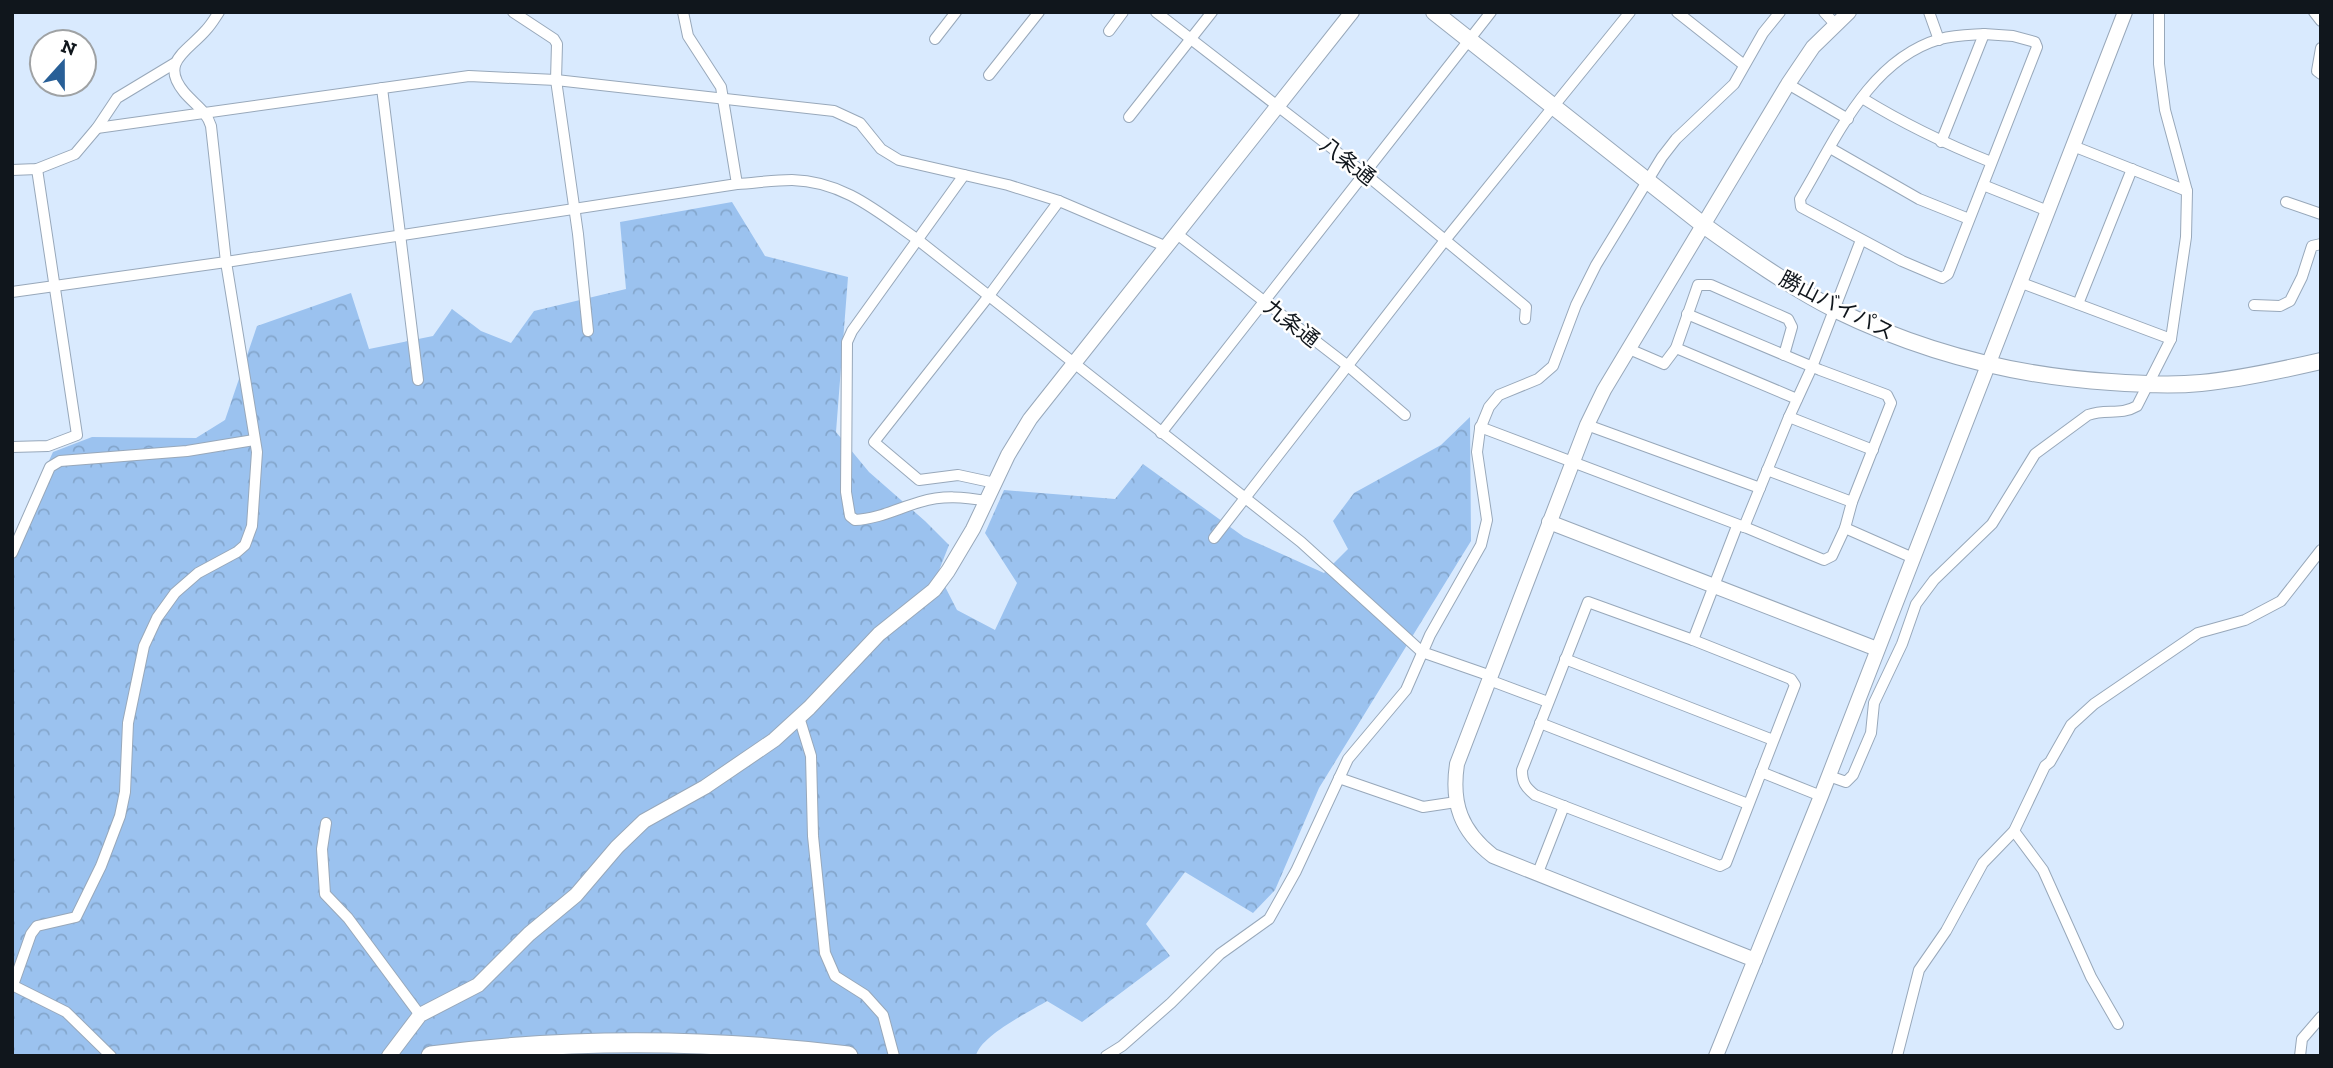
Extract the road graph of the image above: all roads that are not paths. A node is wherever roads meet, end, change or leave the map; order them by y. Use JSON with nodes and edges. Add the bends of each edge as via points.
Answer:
{"nodes":[{"id":1,"x":219,"y":12,"type":"edge"},
{"id":2,"x":513,"y":12,"type":"edge"},
{"id":3,"x":683,"y":12,"type":"edge"},
{"id":4,"x":956,"y":12,"type":"edge"},
{"id":5,"x":1039,"y":12,"type":"edge"},
{"id":6,"x":1123,"y":12,"type":"edge"},
{"id":7,"x":1156,"y":12,"type":"edge"},
{"id":8,"x":1212,"y":12,"type":"edge"},
{"id":9,"x":1352,"y":12,"type":"edge"},
{"id":10,"x":1434,"y":12,"type":"edge"},
{"id":11,"x":1491,"y":12,"type":"edge"},
{"id":12,"x":1630,"y":12,"type":"edge"},
{"id":13,"x":1677,"y":12,"type":"edge"},
{"id":14,"x":1780,"y":12,"type":"edge"},
{"id":15,"x":1824,"y":12,"type":"edge"},
{"id":16,"x":1849,"y":12,"type":"edge"},
{"id":17,"x":1929,"y":12,"type":"edge"},
{"id":18,"x":2125,"y":12,"type":"edge"},
{"id":19,"x":2159,"y":12,"type":"edge"},
{"id":20,"x":2314,"y":12,"type":"edge"},
{"id":21,"x":2321,"y":21,"type":"edge"},
{"id":22,"x":1835,"y":24,"type":"junction"},
{"id":23,"x":1110,"y":31,"type":"dead end"},
{"id":24,"x":1984,"y":34,"type":"junction"},
{"id":25,"x":934,"y":38,"type":"dead end"},
{"id":26,"x":1191,"y":39,"type":"junction"},
{"id":27,"x":1469,"y":40,"type":"junction"},
{"id":28,"x":1938,"y":40,"type":"junction"},
{"id":29,"x":2321,"y":48,"type":"edge"},
{"id":30,"x":175,"y":63,"type":"junction"},
{"id":31,"x":1744,"y":65,"type":"junction"},
{"id":32,"x":2321,"y":74,"type":"edge"},
{"id":33,"x":989,"y":75,"type":"dead end"},
{"id":34,"x":556,"y":80,"type":"junction"},
{"id":35,"x":1788,"y":84,"type":"junction"},
{"id":36,"x":383,"y":88,"type":"junction"},
{"id":37,"x":1862,"y":98,"type":"junction"},
{"id":38,"x":723,"y":100,"type":"junction"},
{"id":39,"x":1277,"y":107,"type":"junction"},
{"id":40,"x":1554,"y":107,"type":"junction"},
{"id":41,"x":207,"y":114,"type":"junction"},
{"id":42,"x":1129,"y":117,"type":"dead end"},
{"id":43,"x":1848,"y":119,"type":"junction"},
{"id":44,"x":97,"y":128,"type":"junction"},
{"id":45,"x":1941,"y":142,"type":"junction"},
{"id":46,"x":2073,"y":146,"type":"junction"},
{"id":47,"x":1830,"y":148,"type":"junction"},
{"id":48,"x":1991,"y":162,"type":"junction"},
{"id":49,"x":37,"y":169,"type":"junction"},
{"id":50,"x":2132,"y":169,"type":"junction"},
{"id":51,"x":12,"y":170,"type":"edge"},
{"id":52,"x":1364,"y":173,"type":"junction"},
{"id":53,"x":964,"y":175,"type":"junction"},
{"id":54,"x":1648,"y":181,"type":"junction"},
{"id":55,"x":737,"y":184,"type":"junction"},
{"id":56,"x":1983,"y":185,"type":"junction"},
{"id":57,"x":2188,"y":191,"type":"junction"},
{"id":58,"x":1059,"y":201,"type":"junction"},
{"id":59,"x":2286,"y":202,"type":"dead end"},
{"id":60,"x":575,"y":208,"type":"junction"},
{"id":61,"x":2048,"y":211,"type":"junction"},
{"id":62,"x":2321,"y":214,"type":"edge"},
{"id":63,"x":1969,"y":219,"type":"junction"},
{"id":64,"x":1702,"y":224,"type":"junction"},
{"id":65,"x":1177,"y":234,"type":"junction"},
{"id":66,"x":401,"y":235,"type":"junction"},
{"id":67,"x":1446,"y":239,"type":"junction"},
{"id":68,"x":918,"y":240,"type":"junction"},
{"id":69,"x":1861,"y":240,"type":"junction"},
{"id":70,"x":2321,"y":244,"type":"edge"},
{"id":71,"x":1167,"y":247,"type":"junction"},
{"id":72,"x":226,"y":262,"type":"junction"},
{"id":73,"x":2019,"y":282,"type":"junction"},
{"id":74,"x":55,"y":286,"type":"junction"},
{"id":75,"x":12,"y":292,"type":"edge"},
{"id":76,"x":988,"y":297,"type":"junction"},
{"id":77,"x":1264,"y":301,"type":"junction"},
{"id":78,"x":2078,"y":304,"type":"junction"},
{"id":79,"x":2254,"y":305,"type":"dead end"},
{"id":80,"x":1834,"y":309,"type":"junction"},
{"id":81,"x":1687,"y":314,"type":"junction"},
{"id":82,"x":1525,"y":319,"type":"dead end"},
{"id":83,"x":588,"y":331,"type":"dead end"},
{"id":84,"x":2171,"y":339,"type":"junction"},
{"id":85,"x":1676,"y":348,"type":"junction"},
{"id":86,"x":1629,"y":349,"type":"junction"},
{"id":87,"x":1784,"y":355,"type":"junction"},
{"id":88,"x":2321,"y":360,"type":"edge"},
{"id":89,"x":1074,"y":364,"type":"junction"},
{"id":90,"x":1348,"y":366,"type":"junction"},
{"id":91,"x":1988,"y":366,"type":"junction"},
{"id":92,"x":1812,"y":367,"type":"junction"},
{"id":93,"x":418,"y":380,"type":"dead end"},
{"id":94,"x":2148,"y":384,"type":"junction"},
{"id":95,"x":1797,"y":399,"type":"junction"},
{"id":96,"x":1405,"y":415,"type":"dead end"},
{"id":97,"x":1789,"y":417,"type":"junction"},
{"id":98,"x":1587,"y":425,"type":"junction"},
{"id":99,"x":1480,"y":427,"type":"junction"},
{"id":100,"x":1160,"y":433,"type":"junction"},
{"id":101,"x":254,"y":440,"type":"junction"},
{"id":102,"x":12,"y":447,"type":"edge"},
{"id":103,"x":1873,"y":450,"type":"junction"},
{"id":104,"x":1573,"y":463,"type":"junction"},
{"id":105,"x":1767,"y":470,"type":"junction"},
{"id":106,"x":995,"y":483,"type":"junction"},
{"id":107,"x":1760,"y":488,"type":"junction"},
{"id":108,"x":1246,"y":499,"type":"junction"},
{"id":109,"x":987,"y":501,"type":"junction"},
{"id":110,"x":1852,"y":502,"type":"junction"},
{"id":111,"x":1549,"y":522,"type":"junction"},
{"id":112,"x":1740,"y":527,"type":"junction"},
{"id":113,"x":1845,"y":528,"type":"junction"},
{"id":114,"x":1214,"y":538,"type":"dead end"},
{"id":115,"x":2321,"y":550,"type":"edge"},
{"id":116,"x":12,"y":553,"type":"edge"},
{"id":117,"x":1913,"y":558,"type":"junction"},
{"id":118,"x":1714,"y":586,"type":"junction"},
{"id":119,"x":1693,"y":640,"type":"junction"},
{"id":120,"x":1877,"y":649,"type":"junction"},
{"id":121,"x":1422,"y":652,"type":"junction"},
{"id":122,"x":1565,"y":659,"type":"junction"},
{"id":123,"x":1490,"y":678,"type":"junction"},
{"id":124,"x":1548,"y":702,"type":"junction"},
{"id":125,"x":799,"y":718,"type":"junction"},
{"id":126,"x":1541,"y":723,"type":"junction"},
{"id":127,"x":1773,"y":740,"type":"junction"},
{"id":128,"x":1761,"y":772,"type":"junction"},
{"id":129,"x":1829,"y":776,"type":"junction"},
{"id":130,"x":1339,"y":778,"type":"junction"},
{"id":131,"x":1821,"y":796,"type":"junction"},
{"id":132,"x":1456,"y":802,"type":"junction"},
{"id":133,"x":1748,"y":804,"type":"junction"},
{"id":134,"x":1563,"y":806,"type":"junction"},
{"id":135,"x":326,"y":823,"type":"dead end"},
{"id":136,"x":2014,"y":831,"type":"junction"},
{"id":137,"x":1537,"y":875,"type":"junction"},
{"id":138,"x":1755,"y":960,"type":"junction"},
{"id":139,"x":13,"y":985,"type":"edge"},
{"id":140,"x":420,"y":1015,"type":"junction"},
{"id":141,"x":2321,"y":1017,"type":"edge"},
{"id":142,"x":2118,"y":1024,"type":"dead end"},
{"id":143,"x":111,"y":1056,"type":"edge"},
{"id":144,"x":389,"y":1056,"type":"edge"},
{"id":145,"x":431,"y":1056,"type":"edge"},
{"id":146,"x":848,"y":1056,"type":"edge"},
{"id":147,"x":894,"y":1056,"type":"edge"},
{"id":148,"x":1106,"y":1056,"type":"edge"},
{"id":149,"x":1716,"y":1056,"type":"edge"},
{"id":150,"x":1897,"y":1056,"type":"edge"},
{"id":151,"x":2300,"y":1056,"type":"edge"}],
"edges":[{"from":1,"to":30,"type":"street"},
{"from":2,"to":34,"type":"street","via":[[554,39]]},
{"from":3,"to":38,"type":"street","via":[[688,36],[721,87]]},
{"from":4,"to":25,"type":"street"},
{"from":5,"to":33,"type":"street"},
{"from":6,"to":23,"type":"street"},
{"from":7,"to":26,"type":"street","name":"八条通"},
{"from":8,"to":26,"type":"street"},
{"from":9,"to":39,"type":"street"},
{"from":10,"to":27,"type":"main road","name":"勝山バイパス"},
{"from":11,"to":27,"type":"street"},
{"from":12,"to":40,"type":"street"},
{"from":13,"to":31,"type":"street"},
{"from":14,"to":31,"type":"street"},
{"from":15,"to":22,"type":"street"},
{"from":16,"to":22,"type":"street"},
{"from":17,"to":28,"type":"street"},
{"from":18,"to":46,"type":"street"},
{"from":19,"to":57,"type":"street","via":[[2165,110]]},
{"from":20,"to":21,"type":"street"},
{"from":22,"to":35,"type":"street"},
{"from":24,"to":28,"type":"street"},
{"from":24,"to":45,"type":"street"},
{"from":24,"to":48,"type":"street","via":[[2013,36],[2035,42],[2037,47]]},
{"from":26,"to":39,"type":"street","name":"八条通"},
{"from":26,"to":42,"type":"street"},
{"from":27,"to":40,"type":"main road","name":"勝山バイパス"},
{"from":27,"to":52,"type":"street"},
{"from":28,"to":37,"type":"street","via":[[1898,62]]},
{"from":29,"to":32,"type":"street"},
{"from":30,"to":41,"type":"street","via":[[173,73],[183,91]]},
{"from":30,"to":44,"type":"street","via":[[117,97]]},
{"from":31,"to":54,"type":"street","via":[[1734,84],[1676,139]]},
{"from":34,"to":36,"type":"street","via":[[469,76]]},
{"from":34,"to":38,"type":"street"},
{"from":34,"to":60,"type":"street"},
{"from":35,"to":43,"type":"street"},
{"from":35,"to":64,"type":"street"},
{"from":36,"to":41,"type":"street"},
{"from":36,"to":66,"type":"street"},
{"from":37,"to":43,"type":"street"},
{"from":37,"to":45,"type":"street"},
{"from":38,"to":53,"type":"street","via":[[834,111],[860,123],[881,149],[899,160]]},
{"from":38,"to":55,"type":"street"},
{"from":39,"to":52,"type":"street","name":"八条通"},
{"from":39,"to":65,"type":"street"},
{"from":40,"to":54,"type":"main road","name":"勝山バイパス"},
{"from":40,"to":67,"type":"street"},
{"from":41,"to":44,"type":"street"},
{"from":41,"to":72,"type":"street"},
{"from":43,"to":47,"type":"street"},
{"from":44,"to":49,"type":"street","via":[[75,154]]},
{"from":45,"to":48,"type":"street"},
{"from":46,"to":50,"type":"street"},
{"from":46,"to":61,"type":"street"},
{"from":47,"to":63,"type":"street","via":[[1919,199]]},
{"from":47,"to":69,"type":"street","via":[[1800,199],[1801,207]]},
{"from":48,"to":56,"type":"street"},
{"from":49,"to":51,"type":"street"},
{"from":49,"to":74,"type":"street"},
{"from":50,"to":57,"type":"street"},
{"from":50,"to":78,"type":"street"},
{"from":52,"to":67,"type":"street","name":"八条通"},
{"from":52,"to":77,"type":"street"},
{"from":53,"to":58,"type":"street"},
{"from":53,"to":68,"type":"street"},
{"from":54,"to":64,"type":"main road","name":"勝山バイパス"},
{"from":54,"to":99,"type":"street","via":[[1596,265],[1553,366],[1538,379],[1499,395]]},
{"from":55,"to":60,"type":"street"},
{"from":55,"to":68,"type":"street","via":[[792,180],[843,190]]},
{"from":56,"to":61,"type":"street"},
{"from":56,"to":63,"type":"street"},
{"from":57,"to":84,"type":"street"},
{"from":58,"to":71,"type":"street"},
{"from":58,"to":76,"type":"street"},
{"from":59,"to":62,"type":"street"},
{"from":60,"to":66,"type":"street"},
{"from":60,"to":83,"type":"street"},
{"from":61,"to":73,"type":"street"},
{"from":63,"to":69,"type":"street","via":[[1948,274],[1942,278]]},
{"from":64,"to":80,"type":"main road","name":"勝山バイパス"},
{"from":64,"to":86,"type":"street"},
{"from":65,"to":71,"type":"street"},
{"from":65,"to":77,"type":"street","name":"九条通"},
{"from":66,"to":72,"type":"street"},
{"from":66,"to":93,"type":"street"},
{"from":67,"to":82,"type":"street","name":"八条通","via":[[1526,307]]},
{"from":67,"to":90,"type":"street"},
{"from":68,"to":76,"type":"street"},
{"from":68,"to":109,"type":"street","via":[[847,342],[846,492],[850,516],[861,520],[942,497]]},
{"from":69,"to":80,"type":"street"},
{"from":70,"to":79,"type":"street","via":[[2312,246],[2290,301],[2280,306]]},
{"from":71,"to":89,"type":"street"},
{"from":72,"to":74,"type":"street"},
{"from":72,"to":101,"type":"street"},
{"from":73,"to":78,"type":"street"},
{"from":73,"to":91,"type":"street"},
{"from":74,"to":75,"type":"street"},
{"from":74,"to":102,"type":"street","via":[[77,435],[48,446]]},
{"from":76,"to":89,"type":"street"},
{"from":76,"to":106,"type":"street","via":[[874,442],[919,480],[958,475]]},
{"from":77,"to":90,"type":"street","name":"九条通"},
{"from":77,"to":100,"type":"street"},
{"from":78,"to":84,"type":"street"},
{"from":80,"to":91,"type":"main road","name":"勝山バイパス","via":[[1889,334]]},
{"from":80,"to":92,"type":"street"},
{"from":81,"to":85,"type":"street"},
{"from":81,"to":87,"type":"street"},
{"from":81,"to":87,"type":"street","via":[[1698,285],[1711,285],[1788,319],[1792,327]]},
{"from":84,"to":94,"type":"street"},
{"from":85,"to":86,"type":"street","via":[[1664,364]]},
{"from":85,"to":95,"type":"street"},
{"from":86,"to":98,"type":"street"},
{"from":87,"to":92,"type":"street"},
{"from":88,"to":94,"type":"main road","name":"勝山バイパス","via":[[2200,383]]},
{"from":89,"to":100,"type":"street"},
{"from":89,"to":106,"type":"street","via":[[1030,419]]},
{"from":90,"to":96,"type":"street","name":"九条通"},
{"from":90,"to":108,"type":"street"},
{"from":91,"to":94,"type":"main road","name":"勝山バイパス"},
{"from":91,"to":117,"type":"street"},
{"from":92,"to":95,"type":"street"},
{"from":92,"to":103,"type":"street","via":[[1887,395],[1891,403]]},
{"from":94,"to":129,"type":"street","via":[[2137,406],[2126,412],[2088,415],[2035,454],[1992,524],[1916,604],[1874,704],[1871,733],[1853,775],[1846,782]]},
{"from":95,"to":97,"type":"street"},
{"from":97,"to":103,"type":"street"},
{"from":97,"to":105,"type":"street"},
{"from":98,"to":104,"type":"street"},
{"from":98,"to":107,"type":"street"},
{"from":99,"to":104,"type":"street"},
{"from":99,"to":121,"type":"street","via":[[1477,452],[1487,520],[1481,545]]},
{"from":100,"to":108,"type":"street"},
{"from":101,"to":116,"type":"street","via":[[187,451],[60,461],[50,467]]},
{"from":101,"to":139,"type":"street","via":[[256,490],[245,545],[198,573],[175,593],[157,618],[144,646],[128,723],[120,816],[101,866],[76,917],[37,926],[31,934]]},
{"from":103,"to":110,"type":"street"},
{"from":104,"to":111,"type":"street"},
{"from":104,"to":112,"type":"street"},
{"from":105,"to":107,"type":"street"},
{"from":105,"to":110,"type":"street"},
{"from":106,"to":109,"type":"street"},
{"from":107,"to":112,"type":"street"},
{"from":108,"to":114,"type":"street"},
{"from":108,"to":121,"type":"street","via":[[1301,542]]},
{"from":109,"to":125,"type":"street","via":[[934,590],[879,634]]},
{"from":110,"to":113,"type":"street"},
{"from":111,"to":118,"type":"street"},
{"from":111,"to":123,"type":"street"},
{"from":112,"to":113,"type":"street","via":[[1824,560],[1832,556]]},
{"from":112,"to":118,"type":"street"},
{"from":113,"to":117,"type":"street"},
{"from":115,"to":136,"type":"street","via":[[2281,601],[2245,620],[2198,633],[2094,704],[2071,725]]},
{"from":117,"to":120,"type":"street"},
{"from":118,"to":119,"type":"street"},
{"from":118,"to":120,"type":"street"},
{"from":119,"to":122,"type":"street","via":[[1588,602]]},
{"from":119,"to":127,"type":"street","via":[[1791,679],[1795,685]]},
{"from":120,"to":129,"type":"street"},
{"from":121,"to":123,"type":"street"},
{"from":121,"to":130,"type":"street","via":[[1406,690],[1349,759]]},
{"from":122,"to":124,"type":"street"},
{"from":122,"to":127,"type":"street"},
{"from":123,"to":124,"type":"street"},
{"from":123,"to":132,"type":"street","via":[[1457,764]]},
{"from":124,"to":126,"type":"street"},
{"from":125,"to":140,"type":"street","via":[[705,787],[644,821],[576,895],[478,985]]},
{"from":125,"to":147,"type":"street","via":[[811,756],[813,836],[825,953],[835,976],[865,995],[883,1015]]},
{"from":126,"to":133,"type":"street"},
{"from":126,"to":134,"type":"street","via":[[1522,780],[1535,795]]},
{"from":127,"to":128,"type":"street"},
{"from":128,"to":131,"type":"street"},
{"from":128,"to":133,"type":"street"},
{"from":129,"to":131,"type":"street"},
{"from":130,"to":132,"type":"street","via":[[1423,807]]},
{"from":130,"to":148,"type":"street","via":[[1269,919],[1220,954],[1171,1003]]},
{"from":131,"to":138,"type":"street"},
{"from":132,"to":137,"type":"street","via":[[1474,841],[1493,856]]},
{"from":133,"to":134,"type":"street","via":[[1726,863],[1720,866]]},
{"from":134,"to":137,"type":"street"},
{"from":135,"to":140,"type":"street","via":[[322,849],[325,894]]},
{"from":136,"to":142,"type":"street","via":[[2043,870],[2091,977]]},
{"from":136,"to":150,"type":"street","via":[[1983,863],[1919,970]]},
{"from":137,"to":138,"type":"street"},
{"from":138,"to":149,"type":"street"},
{"from":139,"to":143,"type":"street","via":[[66,1012]]},
{"from":140,"to":144,"type":"street"},
{"from":141,"to":151,"type":"street","via":[[2302,1039]]},
{"from":145,"to":146,"type":"highway","via":[[519,1047],[646,1044]]}]}
